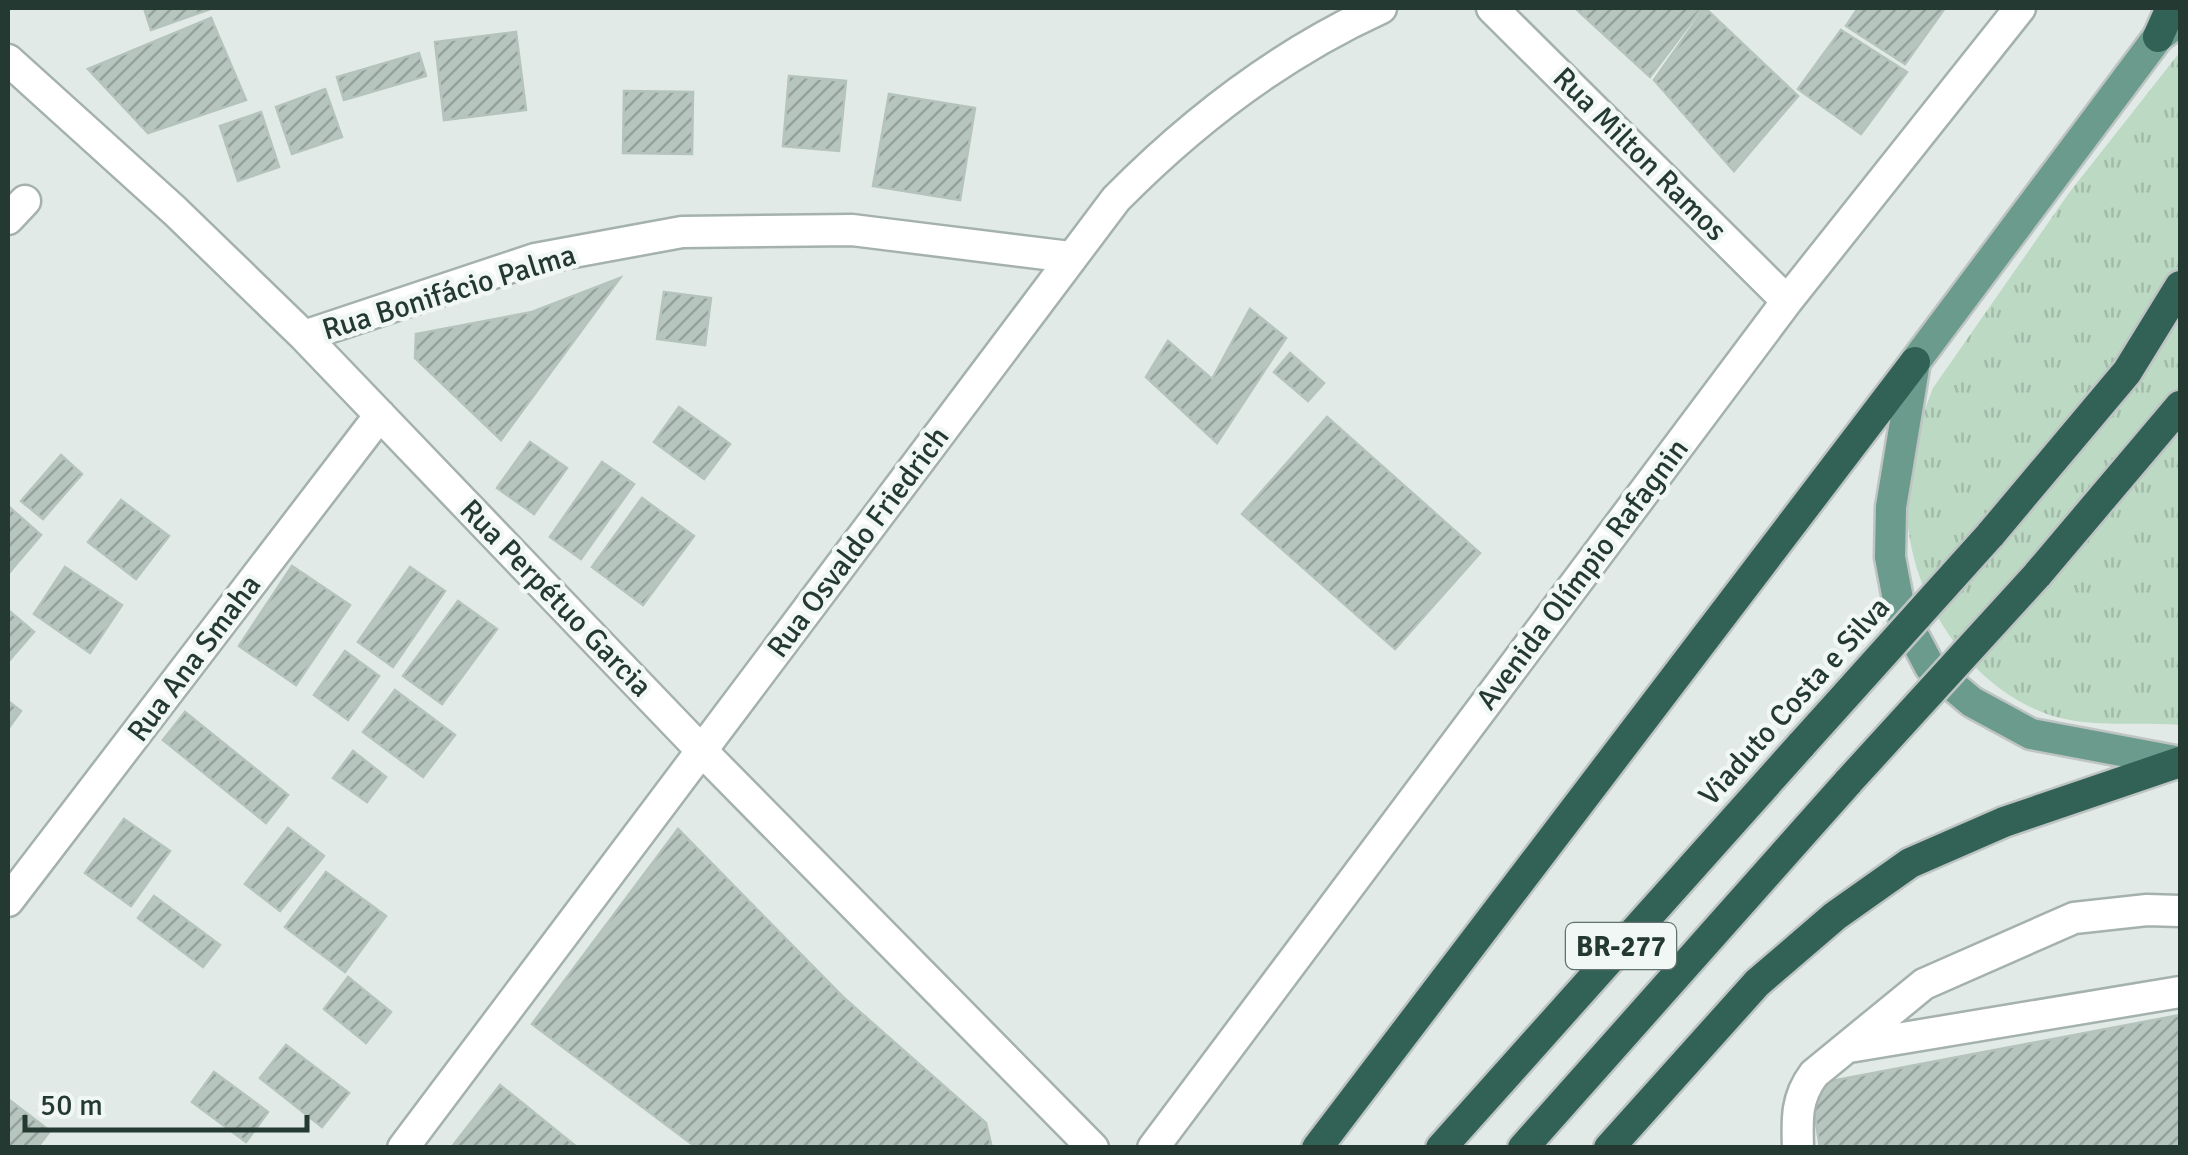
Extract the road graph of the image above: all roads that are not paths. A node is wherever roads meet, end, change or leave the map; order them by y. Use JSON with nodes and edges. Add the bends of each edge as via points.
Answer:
{"nodes":[{"id":1,"x":1381,"y":8,"type":"edge"},
{"id":2,"x":1492,"y":8,"type":"edge"},
{"id":3,"x":2020,"y":8,"type":"edge"},
{"id":4,"x":2172,"y":8,"type":"edge"},
{"id":5,"x":2169,"y":28,"type":"edge"},
{"id":6,"x":8,"y":60,"type":"edge"},
{"id":7,"x":1070,"y":257,"type":"junction"},
{"id":8,"x":2180,"y":286,"type":"edge"},
{"id":9,"x":1787,"y":301,"type":"junction"},
{"id":10,"x":304,"y":336,"type":"junction"},
{"id":11,"x":1915,"y":362,"type":"junction"},
{"id":12,"x":2180,"y":406,"type":"edge"},
{"id":13,"x":380,"y":415,"type":"junction"},
{"id":14,"x":702,"y":751,"type":"junction"},
{"id":15,"x":2180,"y":762,"type":"edge"},
{"id":16,"x":8,"y":901,"type":"edge"},
{"id":17,"x":2180,"y":911,"type":"edge"},
{"id":18,"x":2180,"y":992,"type":"edge"},
{"id":19,"x":1846,"y":1048,"type":"junction"},
{"id":20,"x":402,"y":1148,"type":"edge"},
{"id":21,"x":1093,"y":1148,"type":"edge"},
{"id":22,"x":1153,"y":1148,"type":"edge"},
{"id":23,"x":1316,"y":1148,"type":"edge"},
{"id":24,"x":1441,"y":1148,"type":"edge"},
{"id":25,"x":1523,"y":1148,"type":"edge"},
{"id":26,"x":1609,"y":1148,"type":"edge"},
{"id":27,"x":1798,"y":1148,"type":"edge"}],
"edges":[{"from":1,"to":7,"type":"street","name":"Rua Osvaldo Friedrich","via":[[1327,32],[1166,148]]},
{"from":2,"to":9,"type":"street","name":"Rua Milton Ramos"},
{"from":3,"to":9,"type":"street","name":"Avenida Olímpio Rafagnin"},
{"from":4,"to":5,"type":"highway"},
{"from":5,"to":11,"type":"main road"},
{"from":6,"to":10,"type":"street","name":"Rua Perpétuo Garcia"},
{"from":7,"to":10,"type":"street","name":"Rua Bonifácio Palma","via":[[852,230],[682,232],[536,259]]},
{"from":7,"to":14,"type":"street","name":"Rua Osvaldo Friedrich"},
{"from":8,"to":24,"type":"highway","name":"Viaduto Costa e Silva","number":"BR-277","bridge":true,"via":[[2127,372],[1990,535]]},
{"from":9,"to":22,"type":"street","name":"Avenida Olímpio Rafagnin"},
{"from":10,"to":13,"type":"street","name":"Rua Perpétuo Garcia"},
{"from":11,"to":15,"type":"main road","via":[[1890,557],[1900,610],[1930,667],[1972,702],[2031,734]]},
{"from":11,"to":23,"type":"highway"},
{"from":12,"to":25,"type":"highway","number":"BR-277","bridge":true},
{"from":13,"to":14,"type":"street","name":"Rua Perpétuo Garcia"},
{"from":13,"to":16,"type":"street","name":"Rua Ana Smaha"},
{"from":14,"to":20,"type":"street","name":"Rua Osvaldo Friedrich"},
{"from":14,"to":21,"type":"street","name":"Rua Perpétuo Garcia"},
{"from":15,"to":26,"type":"highway","via":[[1910,862],[1757,982]]},
{"from":17,"to":19,"type":"street","via":[[2074,918],[1924,984]]},
{"from":18,"to":19,"type":"street"},
{"from":19,"to":27,"type":"street","via":[[1803,1090]]}]}
